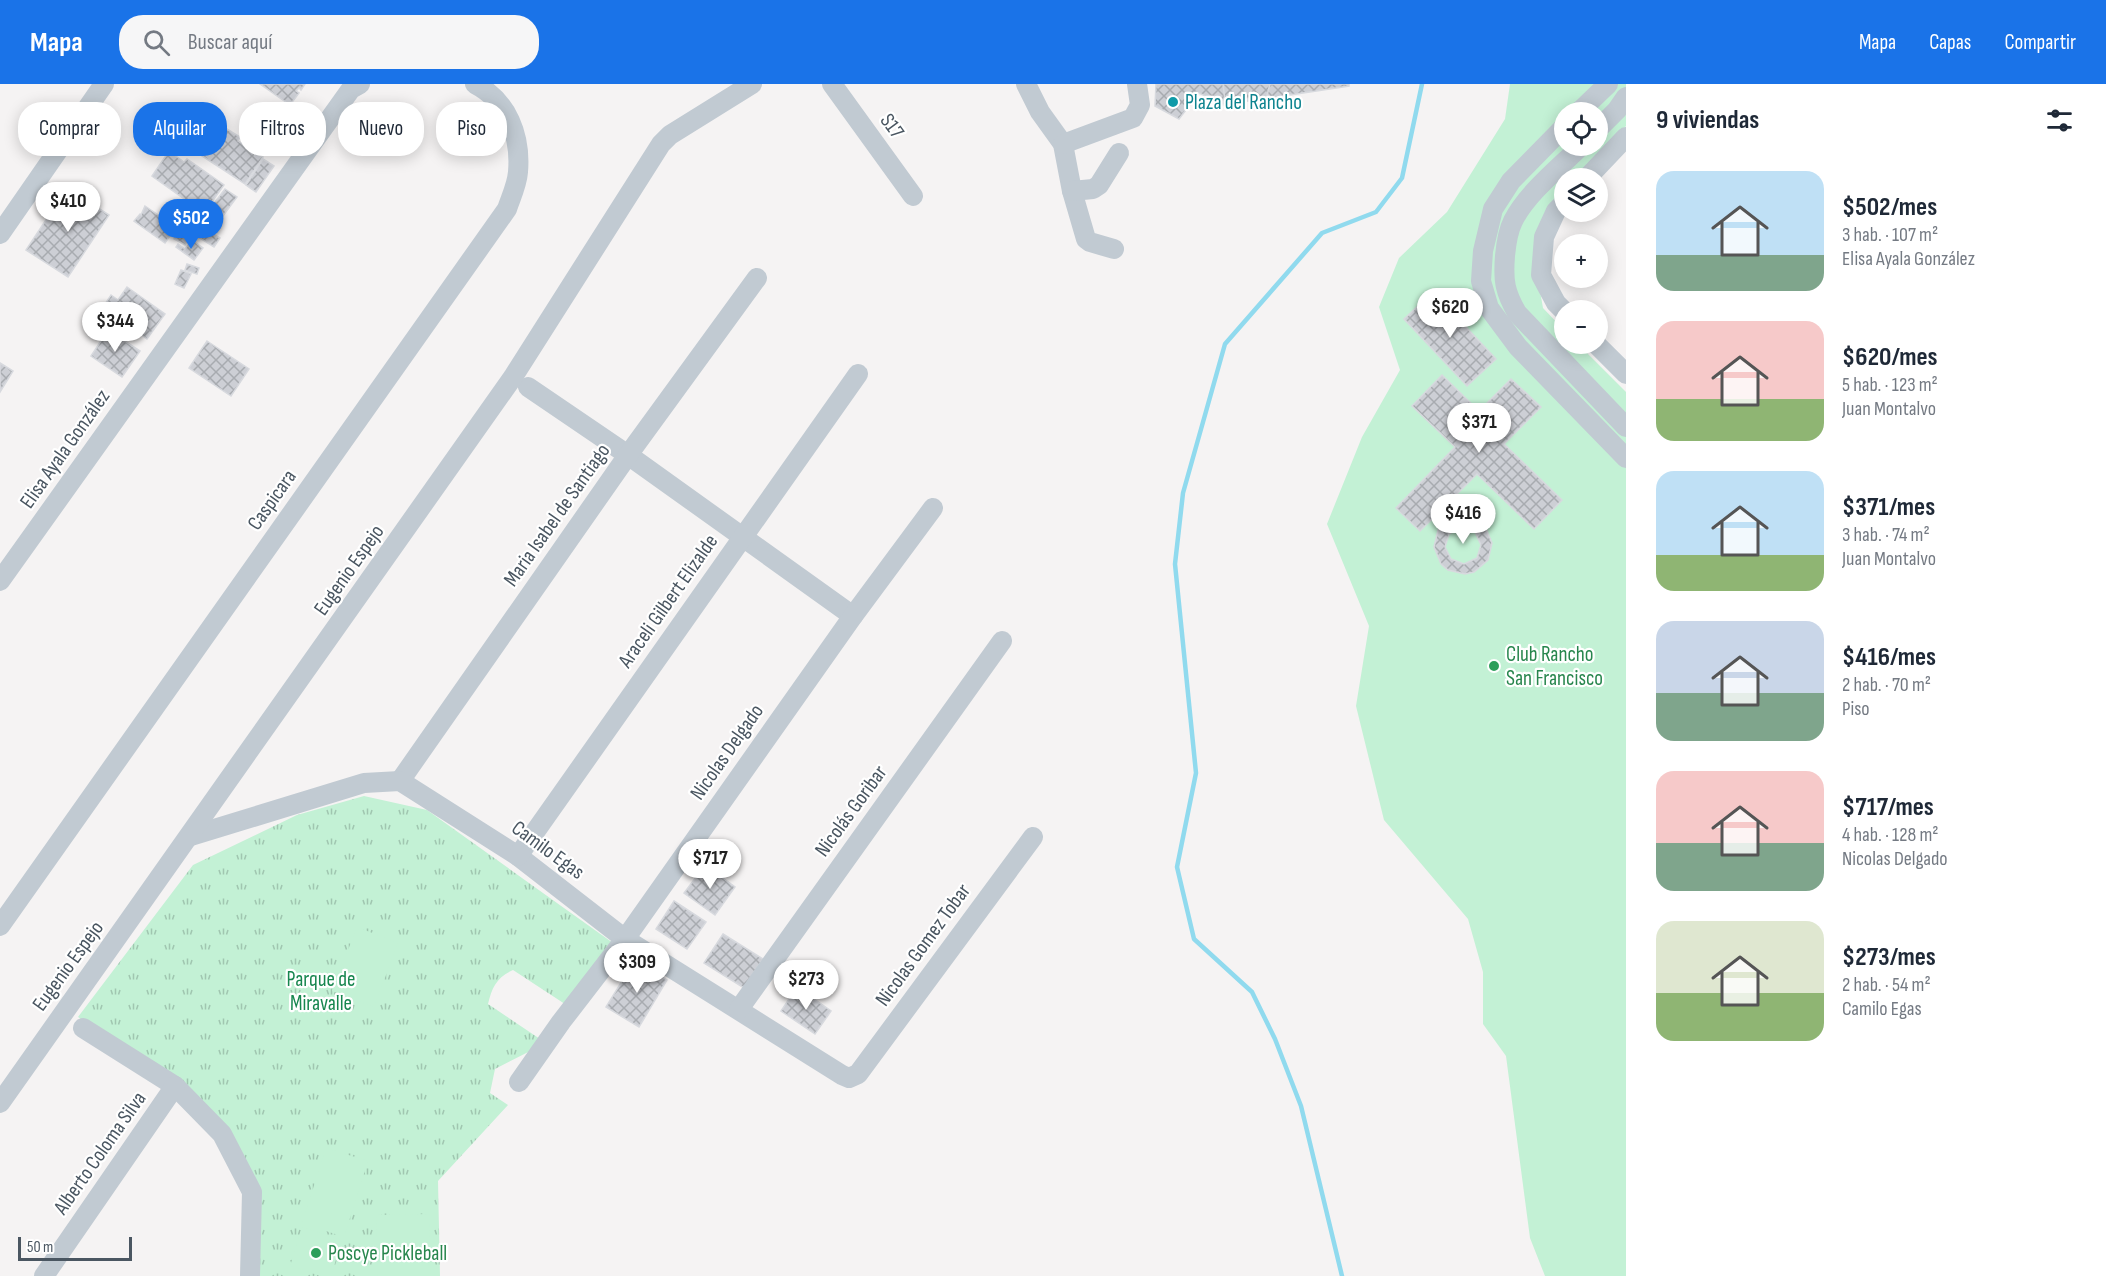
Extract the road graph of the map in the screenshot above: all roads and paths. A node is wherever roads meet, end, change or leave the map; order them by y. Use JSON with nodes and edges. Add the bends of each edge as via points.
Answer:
{"nodes":[{"id":1,"x":104,"y":84,"type":"edge"},
{"id":2,"x":360,"y":84,"type":"edge"},
{"id":3,"x":752,"y":84,"type":"edge"},
{"id":4,"x":832,"y":84,"type":"edge"},
{"id":5,"x":1026,"y":84,"type":"edge"},
{"id":6,"x":1137,"y":84,"type":"edge"},
{"id":7,"x":1608,"y":84,"type":"edge"},
{"id":8,"x":480,"y":86,"type":"edge"},
{"id":9,"x":1626,"y":97,"type":"edge"},
{"id":10,"x":1589,"y":102,"type":"edge"},
{"id":11,"x":1608,"y":119,"type":"edge"},
{"id":12,"x":1626,"y":137,"type":"edge"},
{"id":13,"x":1554,"y":138,"type":"edge"},
{"id":14,"x":1063,"y":144,"type":"junction"},
{"id":15,"x":1119,"y":153,"type":"dead end"},
{"id":16,"x":1571,"y":156,"type":"edge"},
{"id":17,"x":1597,"y":168,"type":"edge"},
{"id":18,"x":1072,"y":191,"type":"junction"},
{"id":19,"x":913,"y":196,"type":"dead end"},
{"id":20,"x":1493,"y":209,"type":"junction"},
{"id":21,"x":1554,"y":215,"type":"edge"},
{"id":22,"x":1513,"y":222,"type":"junction"},
{"id":23,"x":0,"y":234,"type":"edge"},
{"id":24,"x":1114,"y":249,"type":"dead end"},
{"id":25,"x":757,"y":278,"type":"dead end"},
{"id":26,"x":1554,"y":300,"type":"edge"},
{"id":27,"x":1606,"y":354,"type":"edge"},
{"id":28,"x":858,"y":374,"type":"dead end"},
{"id":29,"x":1626,"y":374,"type":"edge"},
{"id":30,"x":528,"y":387,"type":"dead end"},
{"id":31,"x":1626,"y":427,"type":"edge"},
{"id":32,"x":628,"y":455,"type":"junction"},
{"id":33,"x":1626,"y":458,"type":"edge"},
{"id":34,"x":933,"y":508,"type":"dead end"},
{"id":35,"x":741,"y":537,"type":"junction"},
{"id":36,"x":0,"y":581,"type":"edge"},
{"id":37,"x":853,"y":616,"type":"junction"},
{"id":38,"x":1002,"y":641,"type":"dead end"},
{"id":39,"x":400,"y":781,"type":"junction"},
{"id":40,"x":191,"y":836,"type":"junction"},
{"id":41,"x":1033,"y":837,"type":"dead end"},
{"id":42,"x":518,"y":856,"type":"junction"},
{"id":43,"x":0,"y":926,"type":"edge"},
{"id":44,"x":626,"y":939,"type":"junction"},
{"id":45,"x":739,"y":1009,"type":"junction"},
{"id":46,"x":83,"y":1028,"type":"dead end"},
{"id":47,"x":849,"y":1078,"type":"joint"},
{"id":48,"x":519,"y":1082,"type":"dead end"},
{"id":49,"x":175,"y":1086,"type":"junction"},
{"id":50,"x":0,"y":1103,"type":"edge"},
{"id":51,"x":44,"y":1276,"type":"edge"},
{"id":52,"x":250,"y":1276,"type":"edge"}],
"edges":[{"from":1,"to":23,"type":"street"},
{"from":2,"to":36,"type":"street","name":"Elisa Ayala González","via":[[351,89]]},
{"from":3,"to":40,"type":"street","name":"Eugenio Espejo","via":[[661,144],[513,378]]},
{"from":4,"to":19,"type":"street","name":"S17"},
{"from":5,"to":14,"type":"street"},
{"from":6,"to":14,"type":"street","via":[[1140,105],[1133,118]]},
{"from":7,"to":10,"type":"street"},
{"from":8,"to":43,"type":"street","name":"Caspicara","via":[[508,114],[518,141],[518,174],[507,209]]},
{"from":9,"to":11,"type":"street"},
{"from":12,"to":17,"type":"street"},
{"from":13,"to":20,"type":"street","via":[[1511,182]]},
{"from":14,"to":18,"type":"street"},
{"from":15,"to":18,"type":"street","via":[[1099,185]]},
{"from":16,"to":22,"type":"street","via":[[1527,201]]},
{"from":18,"to":24,"type":"street","via":[[1086,239]]},
{"from":20,"to":22,"type":"street"},
{"from":20,"to":33,"type":"street","via":[[1482,261],[1489,308],[1518,347]]},
{"from":21,"to":26,"type":"street","via":[[1544,237],[1541,275]]},
{"from":22,"to":31,"type":"street","via":[[1503,274],[1507,296],[1517,313]]},
{"from":25,"to":32,"type":"street","name":"Maria Isabel de Santiago"},
{"from":27,"to":29,"type":"street"},
{"from":28,"to":35,"type":"street","name":"Araceli Gilbert Elizalde"},
{"from":30,"to":32,"type":"street"},
{"from":32,"to":35,"type":"street"},
{"from":32,"to":39,"type":"street","name":"Maria Isabel de Santiago"},
{"from":34,"to":37,"type":"street","name":"Nicolas Delgado"},
{"from":35,"to":37,"type":"street"},
{"from":35,"to":42,"type":"street","name":"Araceli Gilbert Elizalde"},
{"from":37,"to":44,"type":"street","name":"Nicolas Delgado"},
{"from":38,"to":45,"type":"street","name":"Nicolás Goribar"},
{"from":39,"to":40,"type":"street","via":[[364,783]]},
{"from":39,"to":42,"type":"street","name":"Camilo Egas"},
{"from":40,"to":50,"type":"street","name":"Eugenio Espejo"},
{"from":41,"to":47,"type":"street","name":"Nicolas Gomez Tobar","via":[[858,1074]]},
{"from":42,"to":44,"type":"street","name":"Camilo Egas"},
{"from":44,"to":45,"type":"street","name":"Camilo Egas"},
{"from":44,"to":48,"type":"street","name":"Nicolas Delgado"},
{"from":45,"to":47,"type":"street","name":"Camilo Egas"},
{"from":46,"to":49,"type":"street"},
{"from":49,"to":51,"type":"street","name":"Alberto Coloma Silva"},
{"from":49,"to":52,"type":"street","via":[[222,1134],[252,1192]]}]}
